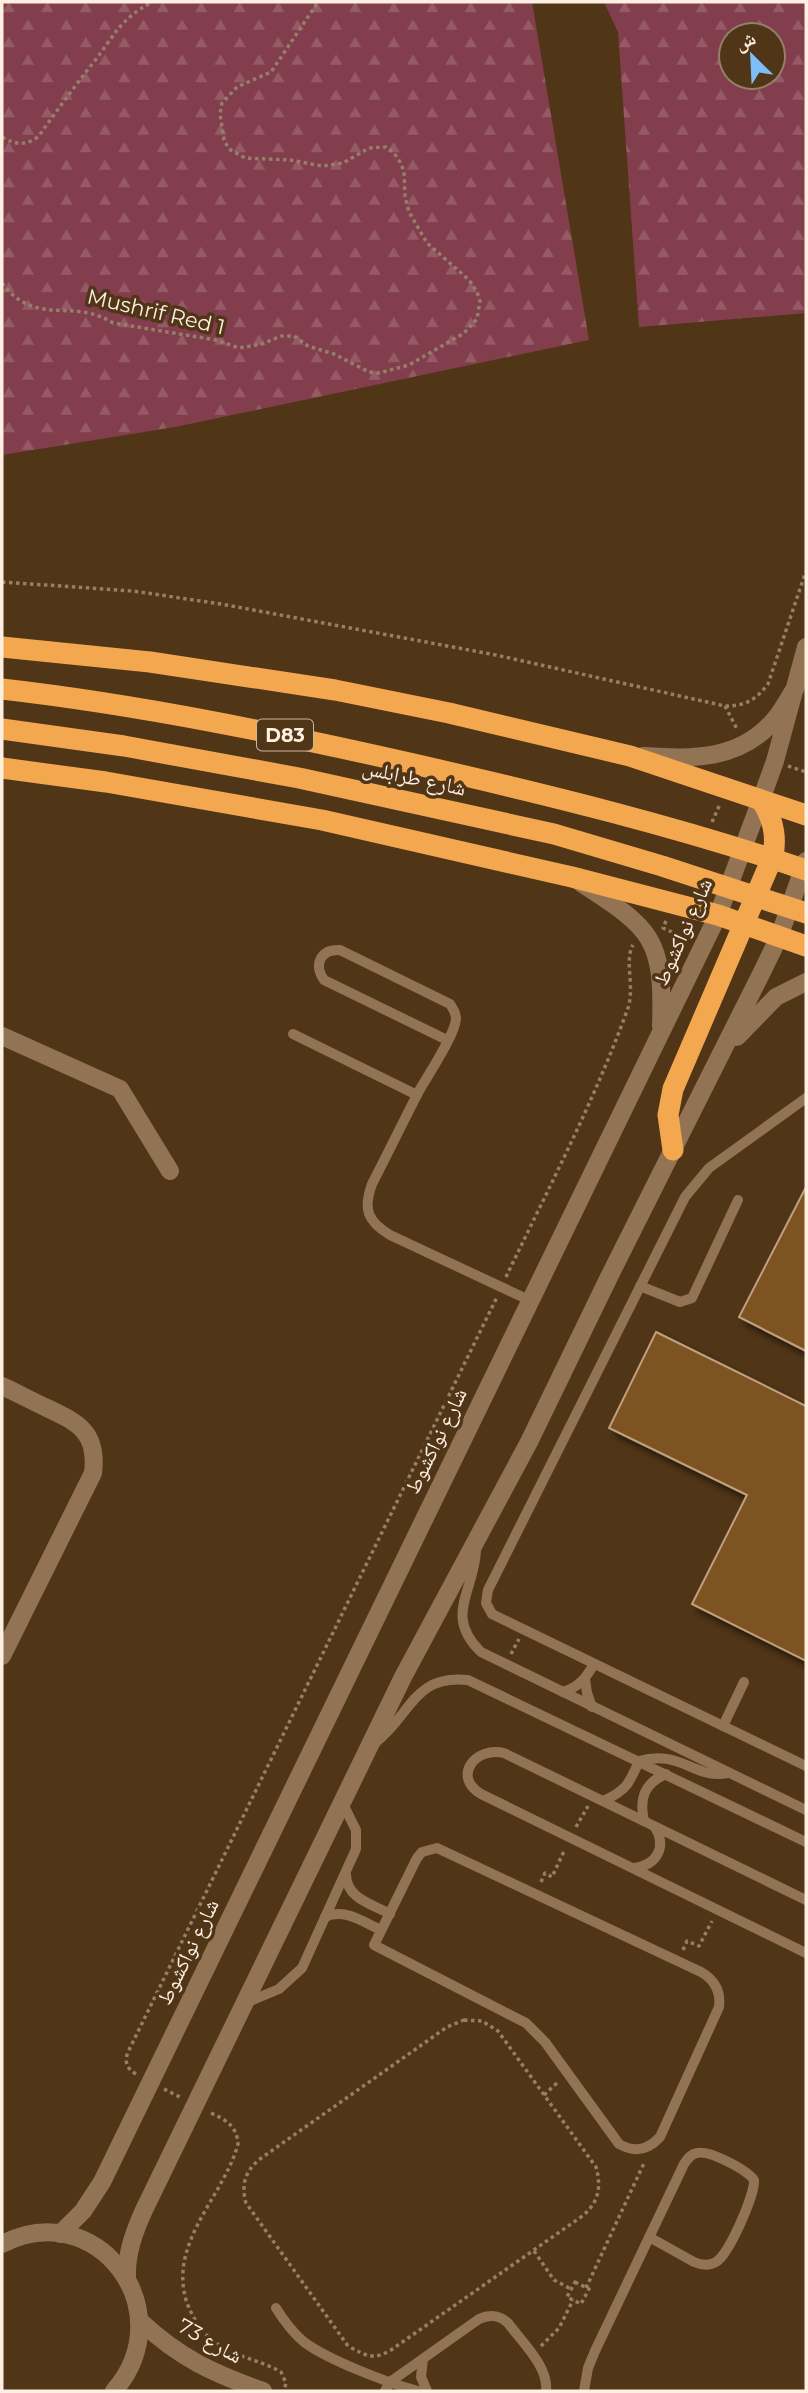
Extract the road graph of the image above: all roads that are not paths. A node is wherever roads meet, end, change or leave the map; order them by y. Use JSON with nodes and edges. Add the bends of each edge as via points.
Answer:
{"nodes":[{"id":1,"x":2,"y":647,"type":"edge"},
{"id":2,"x":806,"y":647,"type":"edge"},
{"id":3,"x":796,"y":687,"type":"junction"},
{"id":4,"x":2,"y":689,"type":"edge"},
{"id":5,"x":2,"y":729,"type":"edge"},
{"id":6,"x":630,"y":756,"type":"junction"},
{"id":7,"x":2,"y":768,"type":"edge"},
{"id":8,"x":761,"y":800,"type":"junction"},
{"id":9,"x":806,"y":815,"type":"edge"},
{"id":10,"x":806,"y":861,"type":"edge"},
{"id":11,"x":806,"y":870,"type":"edge"},
{"id":12,"x":572,"y":877,"type":"junction"},
{"id":13,"x":806,"y":914,"type":"edge"},
{"id":14,"x":718,"y":915,"type":"junction"},
{"id":15,"x":745,"y":925,"type":"junction"},
{"id":16,"x":779,"y":937,"type":"junction"},
{"id":17,"x":806,"y":946,"type":"edge"},
{"id":18,"x":806,"y":982,"type":"edge"},
{"id":19,"x":661,"y":1033,"type":"junction"},
{"id":20,"x":293,"y":1034,"type":"dead end"},
{"id":21,"x":2,"y":1036,"type":"edge"},
{"id":22,"x":447,"y":1040,"type":"junction"},
{"id":23,"x":723,"y":1052,"type":"junction"},
{"id":24,"x":417,"y":1095,"type":"junction"},
{"id":25,"x":806,"y":1098,"type":"edge"},
{"id":26,"x":673,"y":1150,"type":"junction"},
{"id":27,"x":170,"y":1171,"type":"dead end"},
{"id":28,"x":738,"y":1200,"type":"dead end"},
{"id":29,"x":640,"y":1286,"type":"junction"},
{"id":30,"x":529,"y":1300,"type":"junction"},
{"id":31,"x":2,"y":1386,"type":"edge"},
{"id":32,"x":475,"y":1540,"type":"junction"},
{"id":33,"x":2,"y":1653,"type":"edge"},
{"id":34,"x":594,"y":1664,"type":"junction"},
{"id":35,"x":585,"y":1679,"type":"junction"},
{"id":36,"x":744,"y":1682,"type":"dead end"},
{"id":37,"x":563,"y":1692,"type":"junction"},
{"id":38,"x":592,"y":1707,"type":"junction"},
{"id":39,"x":723,"y":1726,"type":"junction"},
{"id":40,"x":369,"y":1747,"type":"junction"},
{"id":41,"x":639,"y":1761,"type":"junction"},
{"id":42,"x":806,"y":1766,"type":"edge"},
{"id":43,"x":729,"y":1772,"type":"junction"},
{"id":44,"x":666,"y":1774,"type":"junction"},
{"id":45,"x":603,"y":1801,"type":"junction"},
{"id":46,"x":342,"y":1802,"type":"junction"},
{"id":47,"x":806,"y":1810,"type":"edge"},
{"id":48,"x":649,"y":1824,"type":"junction"},
{"id":49,"x":806,"y":1842,"type":"edge"},
{"id":50,"x":634,"y":1869,"type":"junction"},
{"id":51,"x":346,"y":1875,"type":"junction"},
{"id":52,"x":806,"y":1900,"type":"edge"},
{"id":53,"x":390,"y":1913,"type":"junction"},
{"id":54,"x":325,"y":1917,"type":"junction"},
{"id":55,"x":381,"y":1930,"type":"junction"},
{"id":56,"x":806,"y":1953,"type":"edge"},
{"id":57,"x":244,"y":2003,"type":"junction"},
{"id":58,"x":60,"y":2234,"type":"junction"},
{"id":59,"x":649,"y":2237,"type":"junction"},
{"id":60,"x":2,"y":2244,"type":"edge"},
{"id":61,"x":127,"y":2278,"type":"junction"},
{"id":62,"x":276,"y":2308,"type":"dead end"},
{"id":63,"x":140,"y":2320,"type":"junction"},
{"id":64,"x":423,"y":2359,"type":"junction"},
{"id":65,"x":387,"y":2387,"type":"edge"},
{"id":66,"x":402,"y":2389,"type":"edge"},
{"id":67,"x":114,"y":2391,"type":"edge"},
{"id":68,"x":263,"y":2391,"type":"edge"},
{"id":69,"x":418,"y":2391,"type":"edge"},
{"id":70,"x":427,"y":2391,"type":"edge"},
{"id":71,"x":546,"y":2391,"type":"edge"},
{"id":72,"x":584,"y":2391,"type":"edge"}],
"edges":[{"from":1,"to":6,"type":"highway","via":[[150,662],[335,691]]},
{"from":2,"to":3,"type":"street","name":"شارع نواكشوط"},
{"from":3,"to":6,"type":"street","via":[[777,718],[744,744],[698,758]]},
{"from":3,"to":8,"type":"street","name":"شارع نواكشوط"},
{"from":4,"to":11,"type":"highway","name":"شارع طرابلس","number":"D83","via":[[257,729],[565,799]]},
{"from":5,"to":13,"type":"highway","name":"شارع طرابلس","number":"D83","via":[[299,778],[554,834]]},
{"from":6,"to":8,"type":"highway"},
{"from":7,"to":12,"type":"highway","via":[[322,820]]},
{"from":8,"to":9,"type":"highway"},
{"from":8,"to":14,"type":"street","name":"شارع نواكشوط"},
{"from":8,"to":15,"type":"highway","via":[[772,821],[775,845]]},
{"from":10,"to":16,"type":"street"},
{"from":12,"to":14,"type":"highway"},
{"from":12,"to":19,"type":"street","via":[[628,913],[648,936],[662,979]]},
{"from":14,"to":15,"type":"highway"},
{"from":14,"to":19,"type":"street","name":"شارع نواكشوط"},
{"from":15,"to":16,"type":"highway"},
{"from":15,"to":26,"type":"highway","via":[[673,1089],[668,1115]]},
{"from":16,"to":17,"type":"highway"},
{"from":16,"to":23,"type":"street"},
{"from":18,"to":23,"type":"street","via":[[764,1008]]},
{"from":19,"to":30,"type":"street","name":"شارع نواكشوط"},
{"from":20,"to":24,"type":"lane"},
{"from":21,"to":27,"type":"street","via":[[120,1090]]},
{"from":22,"to":22,"type":"lane","via":[[456,1020],[450,1004],[340,950],[322,955],[318,963],[324,980]]},
{"from":22,"to":24,"type":"lane"},
{"from":23,"to":26,"type":"street"},
{"from":24,"to":30,"type":"lane","via":[[372,1184],[369,1214],[390,1236]]},
{"from":25,"to":29,"type":"lane","via":[[696,1181]]},
{"from":26,"to":32,"type":"street","via":[[529,1442]]},
{"from":28,"to":29,"type":"lane","via":[[692,1298],[680,1302]]},
{"from":29,"to":34,"type":"lane","via":[[486,1596],[492,1614]]},
{"from":30,"to":58,"type":"street","name":"شارع نواكشوط","via":[[102,2182]]},
{"from":31,"to":33,"type":"street","via":[[76,1423],[86,1433],[94,1459],[93,1473]]},
{"from":32,"to":37,"type":"lane","via":[[475,1564],[461,1614],[471,1642],[481,1652]]},
{"from":32,"to":40,"type":"street"},
{"from":34,"to":35,"type":"lane"},
{"from":34,"to":39,"type":"lane"},
{"from":35,"to":37,"type":"lane"},
{"from":35,"to":38,"type":"lane"},
{"from":36,"to":39,"type":"lane"},
{"from":37,"to":38,"type":"lane"},
{"from":38,"to":43,"type":"lane"},
{"from":39,"to":42,"type":"lane"},
{"from":40,"to":41,"type":"lane","via":[[390,1730],[415,1696],[453,1678],[482,1685]]},
{"from":40,"to":46,"type":"street"},
{"from":41,"to":43,"type":"lane","via":[[671,1758],[705,1772]]},
{"from":41,"to":44,"type":"lane"},
{"from":41,"to":45,"type":"lane","via":[[626,1787]]},
{"from":43,"to":47,"type":"lane"},
{"from":44,"to":48,"type":"lane","via":[[644,1792]]},
{"from":44,"to":49,"type":"lane"},
{"from":45,"to":48,"type":"lane"},
{"from":45,"to":50,"type":"lane","via":[[496,1751],[480,1755],[467,1775],[474,1790]]},
{"from":46,"to":51,"type":"lane","via":[[357,1839]]},
{"from":46,"to":57,"type":"street"},
{"from":48,"to":50,"type":"lane","via":[[660,1835],[659,1854]]},
{"from":48,"to":52,"type":"lane"},
{"from":50,"to":56,"type":"lane"},
{"from":51,"to":53,"type":"lane","via":[[351,1893]]},
{"from":51,"to":54,"type":"lane"},
{"from":53,"to":55,"type":"lane"},
{"from":53,"to":55,"type":"lane","via":[[417,1858],[437,1848],[708,1976],[718,1990],[719,2007],[660,2137],[636,2150],[619,2144],[526,2023],[374,1945]]},
{"from":54,"to":55,"type":"lane","via":[[345,1914]]},
{"from":54,"to":57,"type":"lane","via":[[295,1976],[279,1989]]},
{"from":57,"to":61,"type":"street","via":[[135,2229]]},
{"from":58,"to":60,"type":"street","via":[[36,2233]]},
{"from":58,"to":61,"type":"street","via":[[98,2248]]},
{"from":59,"to":59,"type":"lane","via":[[694,2262],[715,2262],[726,2251],[752,2196],[754,2180],[732,2164],[694,2153],[684,2164]]},
{"from":59,"to":72,"type":"lane","via":[[595,2351]]},
{"from":61,"to":63,"type":"street"},
{"from":62,"to":65,"type":"lane","via":[[292,2331],[314,2349]]},
{"from":63,"to":67,"type":"street","via":[[138,2350]]},
{"from":63,"to":68,"type":"street","name":"شارع 73","via":[[188,2359]]},
{"from":64,"to":65,"type":"lane"},
{"from":64,"to":70,"type":"lane","via":[[421,2377]]},
{"from":64,"to":71,"type":"lane","via":[[479,2319],[494,2315],[508,2323],[531,2355],[544,2374]]},
{"from":65,"to":66,"type":"lane"},
{"from":66,"to":69,"type":"lane"}]}
